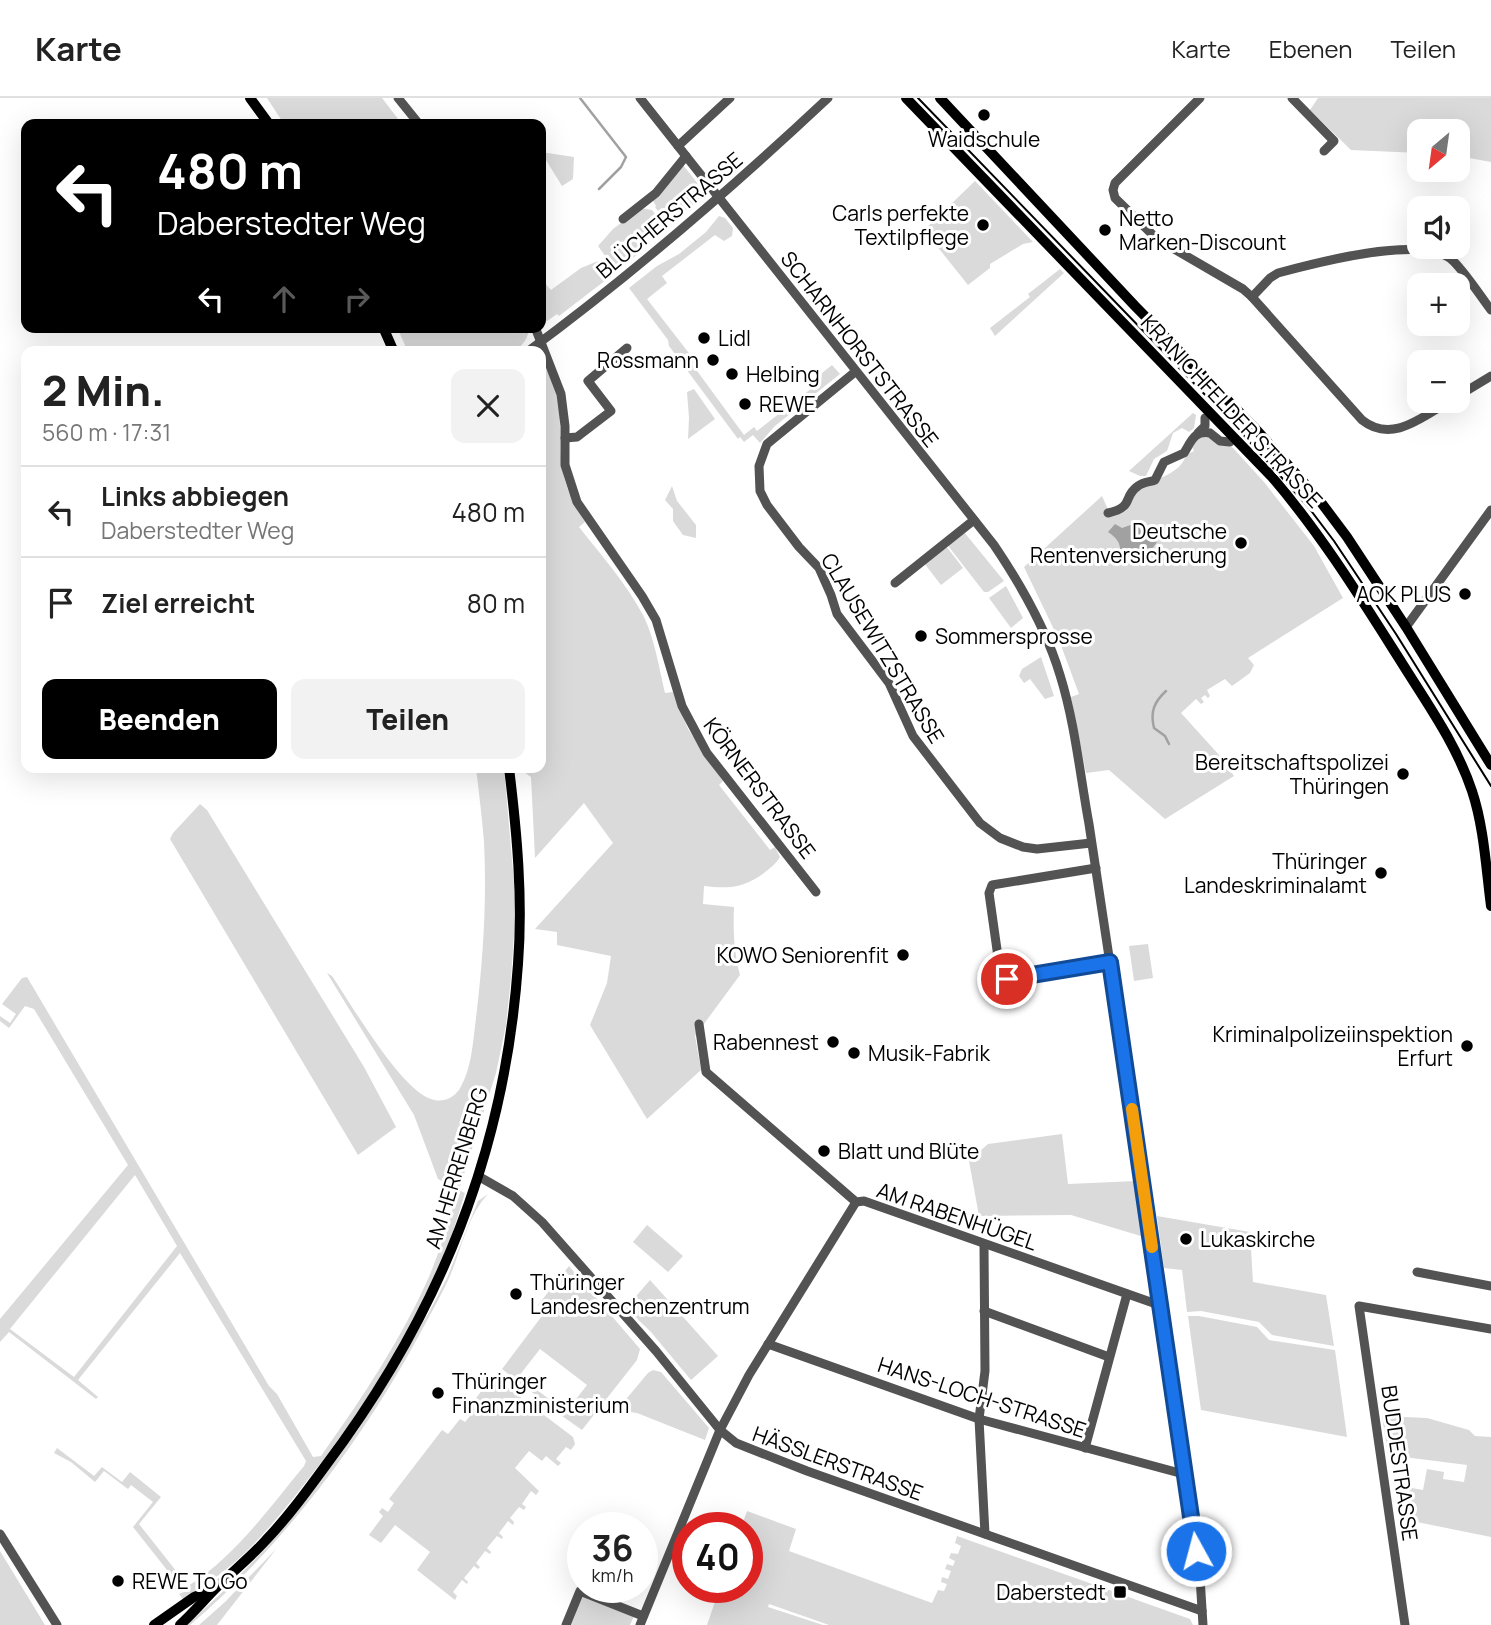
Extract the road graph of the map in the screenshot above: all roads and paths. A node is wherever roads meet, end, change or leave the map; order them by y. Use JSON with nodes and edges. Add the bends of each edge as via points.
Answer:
{"nodes":[{"id":1,"x":250,"y":98,"type":"edge"},
{"id":2,"x":398,"y":98,"type":"edge"},
{"id":3,"x":640,"y":98,"type":"edge"},
{"id":4,"x":730,"y":98,"type":"edge"},
{"id":5,"x":828,"y":98,"type":"edge"},
{"id":6,"x":906,"y":98,"type":"edge"},
{"id":7,"x":940,"y":98,"type":"edge"},
{"id":8,"x":1200,"y":98,"type":"edge"},
{"id":9,"x":1292,"y":98,"type":"edge"},
{"id":10,"x":265,"y":119,"type":"edge"},
{"id":11,"x":415,"y":119,"type":"edge"},
{"id":12,"x":678,"y":146,"type":"junction"},
{"id":13,"x":1324,"y":151,"type":"dead end"},
{"id":14,"x":686,"y":156,"type":"junction"},
{"id":15,"x":719,"y":198,"type":"junction"},
{"id":16,"x":623,"y":219,"type":"dead end"},
{"id":17,"x":1252,"y":297,"type":"junction"},
{"id":18,"x":1491,"y":310,"type":"edge"},
{"id":19,"x":538,"y":333,"type":"edge"},
{"id":20,"x":541,"y":341,"type":"junction"},
{"id":21,"x":535,"y":346,"type":"edge"},
{"id":22,"x":543,"y":346,"type":"edge"},
{"id":23,"x":627,"y":348,"type":"dead end"},
{"id":24,"x":546,"y":354,"type":"edge"},
{"id":25,"x":855,"y":372,"type":"junction"},
{"id":26,"x":1491,"y":376,"type":"edge"},
{"id":27,"x":1470,"y":389,"type":"edge"},
{"id":28,"x":1428,"y":413,"type":"edge"},
{"id":29,"x":1205,"y":418,"type":"dead end"},
{"id":30,"x":1198,"y":433,"type":"junction"},
{"id":31,"x":565,"y":438,"type":"junction"},
{"id":32,"x":1230,"y":442,"type":"dead end"},
{"id":33,"x":1491,"y":510,"type":"edge"},
{"id":34,"x":1108,"y":513,"type":"dead end"},
{"id":35,"x":974,"y":520,"type":"junction"},
{"id":36,"x":895,"y":583,"type":"dead end"},
{"id":37,"x":1406,"y":627,"type":"junction"},
{"id":38,"x":1387,"y":640,"type":"junction"},
{"id":39,"x":1491,"y":765,"type":"edge"},
{"id":40,"x":509,"y":773,"type":"edge"},
{"id":41,"x":1485,"y":824,"type":"edge"},
{"id":42,"x":1091,"y":843,"type":"junction"},
{"id":43,"x":1095,"y":866,"type":"junction"},
{"id":44,"x":816,"y":892,"type":"dead end"},
{"id":45,"x":1491,"y":906,"type":"edge"},
{"id":46,"x":1110,"y":962,"type":"junction"},
{"id":47,"x":699,"y":1024,"type":"dead end"},
{"id":48,"x":478,"y":1176,"type":"junction"},
{"id":49,"x":856,"y":1202,"type":"junction"},
{"id":50,"x":984,"y":1245,"type":"junction"},
{"id":51,"x":1416,"y":1272,"type":"dead end"},
{"id":52,"x":1491,"y":1286,"type":"edge"},
{"id":53,"x":1126,"y":1294,"type":"junction"},
{"id":54,"x":1160,"y":1305,"type":"junction"},
{"id":55,"x":984,"y":1311,"type":"junction"},
{"id":56,"x":1491,"y":1329,"type":"edge"},
{"id":57,"x":768,"y":1344,"type":"junction"},
{"id":58,"x":1109,"y":1357,"type":"junction"},
{"id":59,"x":979,"y":1419,"type":"junction"},
{"id":60,"x":720,"y":1430,"type":"junction"},
{"id":61,"x":1085,"y":1448,"type":"junction"},
{"id":62,"x":1186,"y":1475,"type":"junction"},
{"id":63,"x":0,"y":1534,"type":"edge"},
{"id":64,"x":985,"y":1534,"type":"junction"},
{"id":65,"x":216,"y":1588,"type":"junction"},
{"id":66,"x":1202,"y":1611,"type":"junction"},
{"id":67,"x":642,"y":1621,"type":"edge"},
{"id":68,"x":57,"y":1625,"type":"edge"},
{"id":69,"x":154,"y":1625,"type":"edge"},
{"id":70,"x":180,"y":1625,"type":"edge"},
{"id":71,"x":566,"y":1625,"type":"edge"},
{"id":72,"x":1203,"y":1625,"type":"edge"},
{"id":73,"x":1405,"y":1625,"type":"edge"}],
"edges":[{"from":1,"to":10,"type":"main road"},
{"from":2,"to":11,"type":"street"},
{"from":3,"to":12,"type":"street","name":"SCHARNHORSTSTRASSE"},
{"from":4,"to":12,"type":"street"},
{"from":5,"to":15,"type":"street","name":"BLÜCHERSTRASSE"},
{"from":6,"to":38,"type":"main road","name":"KRANICHFELDER STRASSE","via":[[1280,485]]},
{"from":7,"to":37,"type":"main road","name":"KRANICHFELDER STRASSE","via":[[1317,497]]},
{"from":8,"to":17,"type":"street","via":[[1115,183],[1115,198],[1157,239]]},
{"from":9,"to":13,"type":"street","via":[[1334,141]]},
{"from":12,"to":14,"type":"street","name":"SCHARNHORSTSTRASSE"},
{"from":14,"to":15,"type":"street","name":"SCHARNHORSTSTRASSE"},
{"from":14,"to":16,"type":"street","via":[[650,205]]},
{"from":15,"to":20,"type":"street","name":"BLÜCHERSTRASSE"},
{"from":15,"to":25,"type":"street","name":"SCHARNHORSTSTRASSE"},
{"from":17,"to":18,"type":"street","via":[[1270,278],[1286,271],[1339,257],[1415,250],[1452,260]]},
{"from":17,"to":28,"type":"street","via":[[1362,421],[1386,431],[1397,430]]},
{"from":19,"to":20,"type":"street","name":"KÖRNERSTRASSE"},
{"from":20,"to":21,"type":"street","name":"BLÜCHERSTRASSE"},
{"from":20,"to":22,"type":"street","name":"KÖRNERSTRASSE"},
{"from":23,"to":31,"type":"street","via":[[588,381],[611,411],[577,437]]},
{"from":24,"to":31,"type":"street","name":"KÖRNERSTRASSE","via":[[561,394]]},
{"from":25,"to":35,"type":"street","name":"SCHARNHORSTSTRASSE"},
{"from":25,"to":42,"type":"street","name":"CLAUSEWITZSTRASSE","via":[[767,444],[759,466],[760,491],[767,505],[819,568],[837,614],[889,683],[913,736],[980,823],[1023,847]]},
{"from":26,"to":27,"type":"street"},
{"from":29,"to":30,"type":"street"},
{"from":30,"to":32,"type":"street"},
{"from":30,"to":34,"type":"street","via":[[1180,456],[1164,462],[1155,480],[1134,489],[1128,504]]},
{"from":31,"to":44,"type":"street","name":"KÖRNERSTRASSE","via":[[570,486],[656,620],[691,727]]},
{"from":33,"to":37,"type":"street"},
{"from":35,"to":36,"type":"street"},
{"from":35,"to":42,"type":"street","name":"SCHARNHORSTSTRASSE","via":[[1015,576],[1060,675]]},
{"from":37,"to":38,"type":"main road"},
{"from":37,"to":39,"type":"main road","name":"KRANICHFELDER STRASSE"},
{"from":38,"to":41,"type":"main road","name":"KRANICHFELDER STRASSE","via":[[1455,750]]},
{"from":40,"to":48,"type":"main road","name":"AM HERRENBERG","via":[[519,875],[518,965],[506,1066]]},
{"from":41,"to":45,"type":"main road","name":"KRANICHFELDER STRASSE"},
{"from":42,"to":43,"type":"street","name":"SCHARNHORSTSTRASSE"},
{"from":43,"to":46,"type":"street","name":"SCHARNHORSTSTRASSE"},
{"from":43,"to":46,"type":"street","via":[[992,885],[989,894],[1000,971],[1007,979]]},
{"from":46,"to":54,"type":"street","name":"SCHARNHORSTSTRASSE"},
{"from":47,"to":49,"type":"street","name":"AM RABENHÜGEL","via":[[706,1072]]},
{"from":48,"to":60,"type":"street","name":"HÄSSLERSTRASSE","via":[[513,1196],[542,1222]]},
{"from":48,"to":65,"type":"main road","name":"AM HERRENBERG","via":[[435,1290],[389,1373],[293,1508]]},
{"from":49,"to":50,"type":"street","name":"AM RABENHÜGEL"},
{"from":49,"to":57,"type":"street"},
{"from":50,"to":53,"type":"street","name":"AM RABENHÜGEL"},
{"from":50,"to":55,"type":"street"},
{"from":51,"to":52,"type":"street"},
{"from":53,"to":54,"type":"street","name":"AM RABENHÜGEL"},
{"from":53,"to":58,"type":"street"},
{"from":54,"to":62,"type":"street","name":"SCHARNHORSTSTRASSE"},
{"from":55,"to":58,"type":"street"},
{"from":55,"to":59,"type":"street","via":[[985,1392]]},
{"from":56,"to":73,"type":"street","name":"BUDDESTRASSE","via":[[1359,1306]]},
{"from":57,"to":59,"type":"street","name":"HANS-LOCH-STRASSE"},
{"from":57,"to":60,"type":"street"},
{"from":58,"to":61,"type":"street"},
{"from":59,"to":61,"type":"street","name":"HANS-LOCH-STRASSE"},
{"from":59,"to":64,"type":"street"},
{"from":60,"to":64,"type":"street","name":"HÄSSLERSTRASSE","via":[[760,1454]]},
{"from":60,"to":67,"type":"street"},
{"from":61,"to":62,"type":"street","name":"HANS-LOCH-STRASSE"},
{"from":62,"to":66,"type":"street","name":"SCHARNHORSTSTRASSE"},
{"from":63,"to":68,"type":"street"},
{"from":64,"to":66,"type":"street","name":"HÄSSLERSTRASSE"},
{"from":65,"to":69,"type":"main road","name":"AM HERRENBERG","via":[[194,1597]]},
{"from":65,"to":70,"type":"main road","name":"AM HERRENBERG"},
{"from":66,"to":72,"type":"street","name":"SCHARNHORSTSTRASSE"},
{"from":67,"to":71,"type":"street","via":[[580,1591]]}]}
